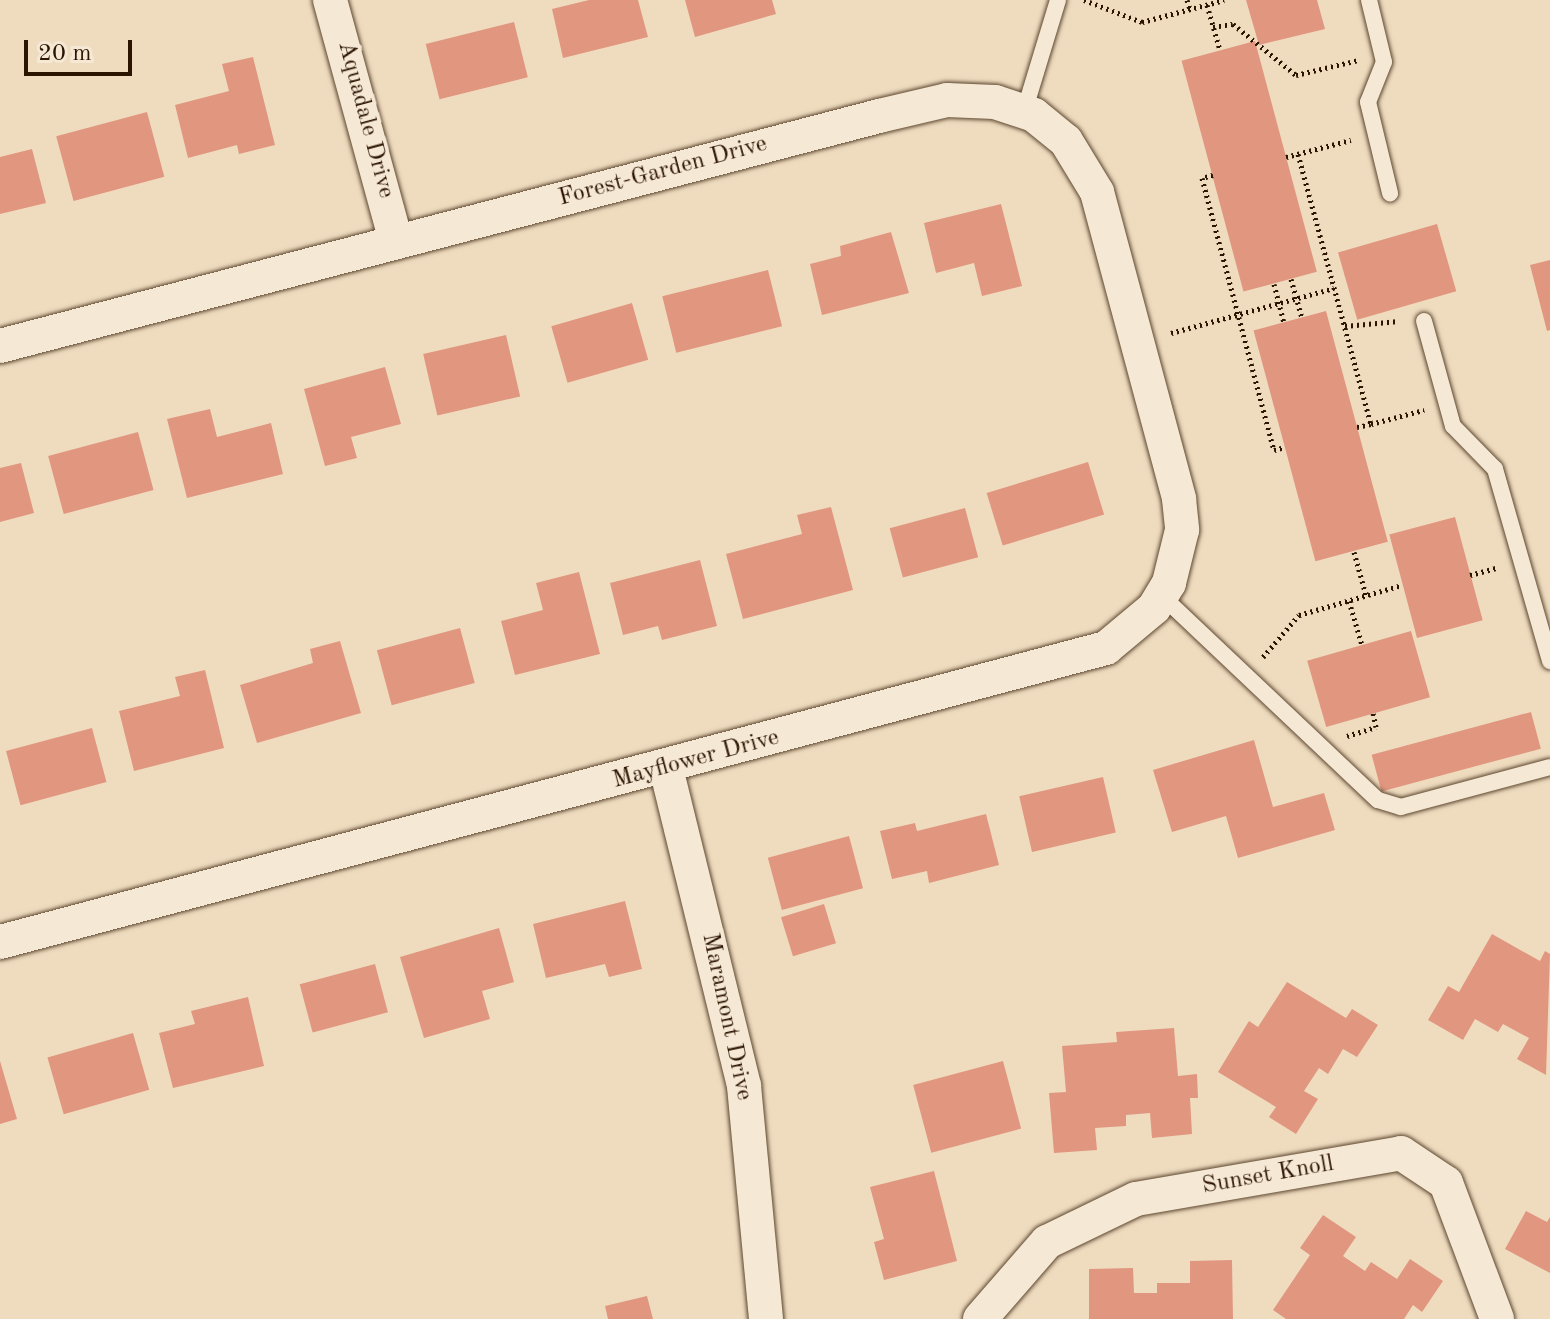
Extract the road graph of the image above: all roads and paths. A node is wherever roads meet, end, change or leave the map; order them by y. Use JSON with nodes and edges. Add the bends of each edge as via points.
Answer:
{"nodes":[{"id":1,"x":330,"y":0,"type":"edge"},
{"id":2,"x":1058,"y":0,"type":"edge"},
{"id":3,"x":1084,"y":0,"type":"edge"},
{"id":4,"x":1187,"y":0,"type":"edge"},
{"id":5,"x":1224,"y":0,"type":"edge"},
{"id":6,"x":1369,"y":0,"type":"edge"},
{"id":7,"x":1207,"y":5,"type":"junction"},
{"id":8,"x":1190,"y":9,"type":"junction"},
{"id":9,"x":1213,"y":27,"type":"junction"},
{"id":10,"x":1220,"y":50,"type":"dead end"},
{"id":11,"x":1382,"y":54,"type":"junction"},
{"id":12,"x":1024,"y":112,"type":"junction"},
{"id":13,"x":1376,"y":133,"type":"junction"},
{"id":14,"x":1298,"y":154,"type":"junction"},
{"id":15,"x":1286,"y":157,"type":"dead end"},
{"id":16,"x":1213,"y":175,"type":"dead end"},
{"id":17,"x":1390,"y":193,"type":"dead end"},
{"id":18,"x":396,"y":242,"type":"junction"},
{"id":19,"x":1291,"y":279,"type":"dead end"},
{"id":20,"x":1274,"y":284,"type":"dead end"},
{"id":21,"x":1334,"y":288,"type":"junction"},
{"id":22,"x":1297,"y":299,"type":"junction"},
{"id":23,"x":1279,"y":303,"type":"junction"},
{"id":24,"x":1238,"y":314,"type":"junction"},
{"id":25,"x":1302,"y":318,"type":"dead end"},
{"id":26,"x":1424,"y":321,"type":"joint"},
{"id":27,"x":1284,"y":323,"type":"dead end"},
{"id":28,"x":1345,"y":326,"type":"junction"},
{"id":29,"x":1139,"y":341,"type":"junction"},
{"id":30,"x":0,"y":346,"type":"edge"},
{"id":31,"x":1150,"y":385,"type":"joint"},
{"id":32,"x":1447,"y":404,"type":"junction"},
{"id":33,"x":1371,"y":424,"type":"junction"},
{"id":34,"x":1357,"y":427,"type":"dead end"},
{"id":35,"x":1285,"y":447,"type":"dead end"},
{"id":36,"x":1354,"y":552,"type":"dead end"},
{"id":37,"x":1402,"y":585,"type":"dead end"},
{"id":38,"x":1366,"y":595,"type":"junction"},
{"id":39,"x":1162,"y":596,"type":"junction"},
{"id":40,"x":1349,"y":601,"type":"junction"},
{"id":41,"x":1362,"y":645,"type":"dead end"},
{"id":42,"x":1550,"y":661,"type":"edge"},
{"id":43,"x":1247,"y":676,"type":"junction"},
{"id":44,"x":1373,"y":713,"type":"dead end"},
{"id":45,"x":1319,"y":744,"type":"junction"},
{"id":46,"x":1550,"y":767,"type":"edge"},
{"id":47,"x":666,"y":768,"type":"junction"},
{"id":48,"x":0,"y":942,"type":"edge"},
{"id":49,"x":766,"y":1319,"type":"edge"},
{"id":50,"x":980,"y":1319,"type":"edge"},
{"id":51,"x":1497,"y":1319,"type":"edge"}],
"edges":[{"from":1,"to":18,"type":"street","name":"Aquadale Drive"},
{"from":2,"to":12,"type":"lane"},
{"from":3,"to":8,"type":"path","via":[[1142,22]]},
{"from":4,"to":8,"type":"path"},
{"from":5,"to":7,"type":"path"},
{"from":6,"to":11,"type":"lane"},
{"from":7,"to":8,"type":"path"},
{"from":7,"to":9,"type":"path"},
{"from":9,"to":10,"type":"path"},
{"from":9,"to":11,"type":"path","via":[[1233,24],[1296,75]]},
{"from":11,"to":13,"type":"lane","via":[[1384,62],[1368,102]]},
{"from":12,"to":18,"type":"street","name":"Forest-Garden Drive","via":[[975,98],[947,100]]},
{"from":12,"to":29,"type":"street","name":"Forest-Garden Drive","via":[[1066,141],[1081,159],[1097,192]]},
{"from":13,"to":14,"type":"path"},
{"from":13,"to":17,"type":"lane"},
{"from":14,"to":15,"type":"path"},
{"from":14,"to":21,"type":"path"},
{"from":16,"to":24,"type":"path","via":[[1202,178]]},
{"from":18,"to":30,"type":"street","name":"Forest-Garden Drive"},
{"from":19,"to":22,"type":"path"},
{"from":20,"to":23,"type":"path"},
{"from":21,"to":22,"type":"path"},
{"from":21,"to":28,"type":"path"},
{"from":22,"to":23,"type":"path"},
{"from":22,"to":25,"type":"path"},
{"from":23,"to":24,"type":"path"},
{"from":23,"to":27,"type":"path"},
{"from":24,"to":29,"type":"path"},
{"from":24,"to":35,"type":"path","via":[[1274,450]]},
{"from":26,"to":28,"type":"path"},
{"from":26,"to":32,"type":"lane"},
{"from":28,"to":33,"type":"path"},
{"from":29,"to":31,"type":"street","name":"Forest-Garden Drive"},
{"from":31,"to":39,"type":"street","name":"Mayflower Drive","via":[[1182,530]]},
{"from":32,"to":33,"type":"path"},
{"from":32,"to":42,"type":"lane","via":[[1453,426],[1495,469]]},
{"from":33,"to":34,"type":"path"},
{"from":36,"to":38,"type":"path"},
{"from":37,"to":38,"type":"path"},
{"from":38,"to":40,"type":"path"},
{"from":39,"to":43,"type":"lane"},
{"from":39,"to":47,"type":"street","name":"Mayflower Drive","via":[[1134,629],[1106,648]]},
{"from":40,"to":41,"type":"path"},
{"from":40,"to":43,"type":"path","via":[[1299,615]]},
{"from":43,"to":45,"type":"lane"},
{"from":44,"to":45,"type":"path","via":[[1376,727]]},
{"from":45,"to":46,"type":"lane","via":[[1378,800],[1401,807]]},
{"from":47,"to":48,"type":"street","name":"Mayflower Drive"},
{"from":47,"to":49,"type":"street","name":"Maramont Drive","via":[[744,1086]]},
{"from":50,"to":51,"type":"street","name":"Sunset Knoll","via":[[1047,1242],[1136,1199],[1401,1153],[1446,1183]]}]}
